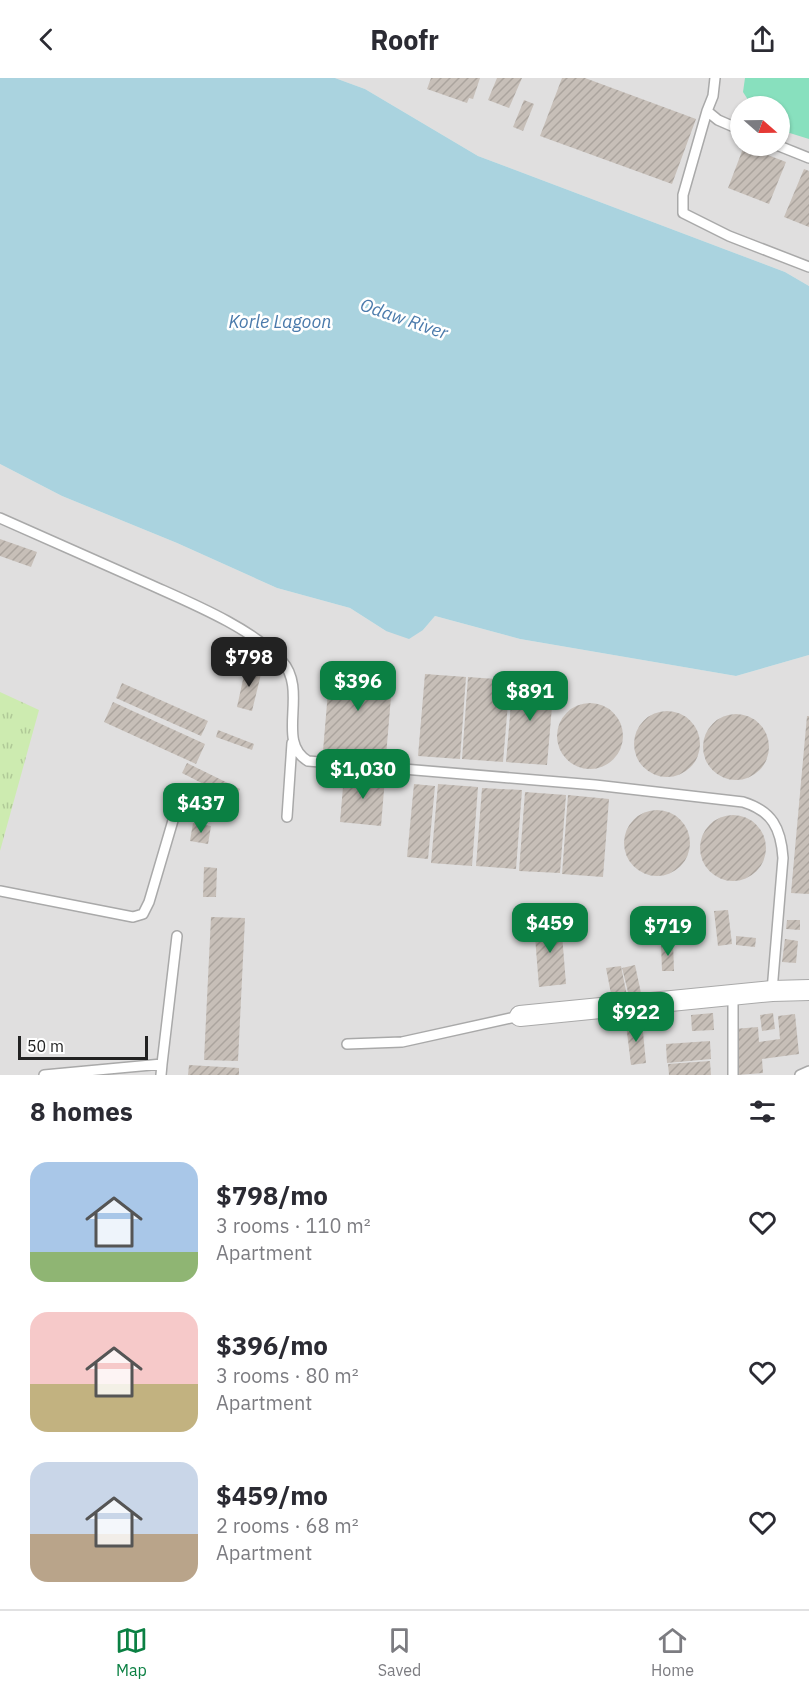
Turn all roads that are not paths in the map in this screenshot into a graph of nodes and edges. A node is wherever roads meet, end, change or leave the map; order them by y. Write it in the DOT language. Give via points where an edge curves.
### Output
graph roads {
  1 [pos="715,78"];
  2 [pos="707,111"];
  3 [pos="730,125"];
  4 [pos="790,150"];
  5 [pos="809,158"];
  6 [pos="809,267"];
  7 [pos="0,518"];
  8 [pos="292,741"];
  9 [pos="174,817"];
  10 [pos="286,817"];
  11 [pos="0,891"];
  12 [pos="177,936"];
  13 [pos="809,990"];
  14 [pos="772,991"];
  15 [pos="732,996"];
  16 [pos="520,1016"];
  17 [pos="346,1044"];
  18 [pos="162,1064"];
  19 [pos="809,1071"];
  20 [pos="44,1075"];
  21 [pos="161,1075"];
  22 [pos="733,1075"];
  23 [pos="800,1075"];
  1 -- 2 [label="lane"];
  2 -- 3 [label="lane"];
  2 -- 6 [label="lane" via="683,195 683,213 729,236"];
  4 -- 5 [label="lane"];
  7 -- 8 [label="lane" via="213,613 270,650 283,662 293,682"];
  8 -- 10 [label="lane"];
  8 -- 14 [label="lane" via="302,758 315,762 595,785 759,807 773,818 782,836"];
  9 -- 11 [label="lane" via="143,914 134,917"];
  12 -- 18 [label="lane"];
  13 -- 14 [label="street"];
  14 -- 15 [label="street"];
  15 -- 16 [label="street"];
  15 -- 22 [label="lane"];
  16 -- 17 [label="lane" via="402,1042"];
  18 -- 20 [label="lane"];
  18 -- 21 [label="lane"];
  19 -- 23 [label="lane"];
}
